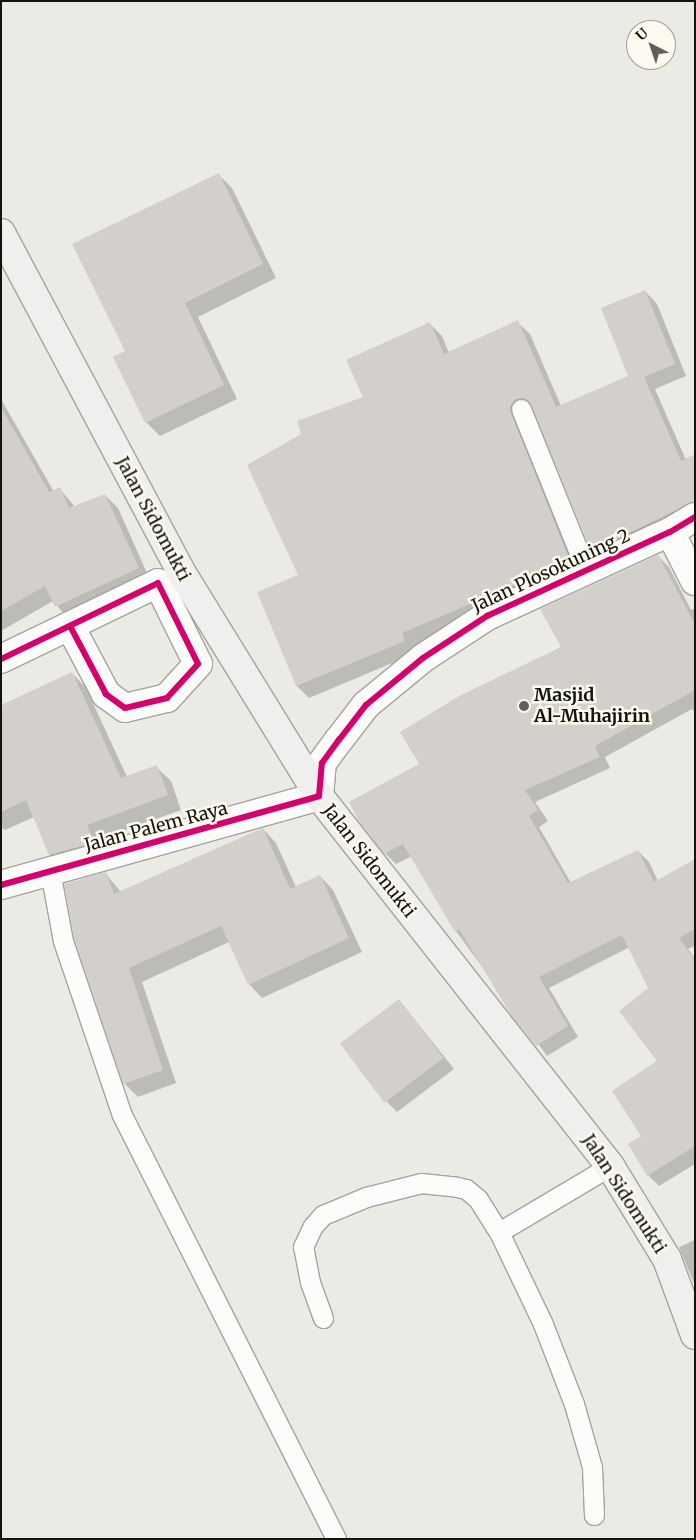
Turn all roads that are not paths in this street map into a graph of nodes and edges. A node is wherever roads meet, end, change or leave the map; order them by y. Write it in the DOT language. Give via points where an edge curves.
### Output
graph roads {
  1 [pos="1,234"];
  2 [pos="521,409"];
  3 [pos="695,517"];
  4 [pos="670,532"];
  5 [pos="586,570"];
  6 [pos="695,581"];
  7 [pos="70,626"];
  8 [pos="1,659"];
  9 [pos="319,796"];
  10 [pos="50,871"];
  11 [pos="1,885"];
  12 [pos="610,1166"];
  13 [pos="498,1232"];
  14 [pos="323,1318"];
  15 [pos="694,1330"];
  16 [pos="594,1514"];
  17 [pos="336,1539"];
  1 -- 9 [label="main road, Jalan Sidomukti" via="180,570"];
  2 -- 5 [label="lane"];
  3 -- 4 [label="street, Jalan Plosokuning 2"];
  4 -- 5 [label="street, Jalan Plosokuning 2"];
  4 -- 6 [label="street"];
  5 -- 9 [label="street, Jalan Plosokuning 2" via="487,616 423,658 366,705 322,763"];
  7 -- 7 [label="street" via="158,583 198,664 167,698 125,708 106,694"];
  7 -- 8 [label="street"];
  9 -- 10 [label="street, Jalan Palem Raya"];
  9 -- 12 [label="main road, Jalan Sidomukti"];
  10 -- 11 [label="street, Jalan Palem Raya"];
  10 -- 17 [label="lane" via="63,941 122,1115"];
  12 -- 13 [label="lane"];
  12 -- 15 [label="main road, Jalan Sidomukti" via="667,1260"];
  13 -- 14 [label="lane" via="478,1199 457,1186 421,1184 366,1198 323,1215 313,1226 303,1247 310,1282"];
  13 -- 16 [label="lane" via="543,1324 574,1404 592,1466"];
}
